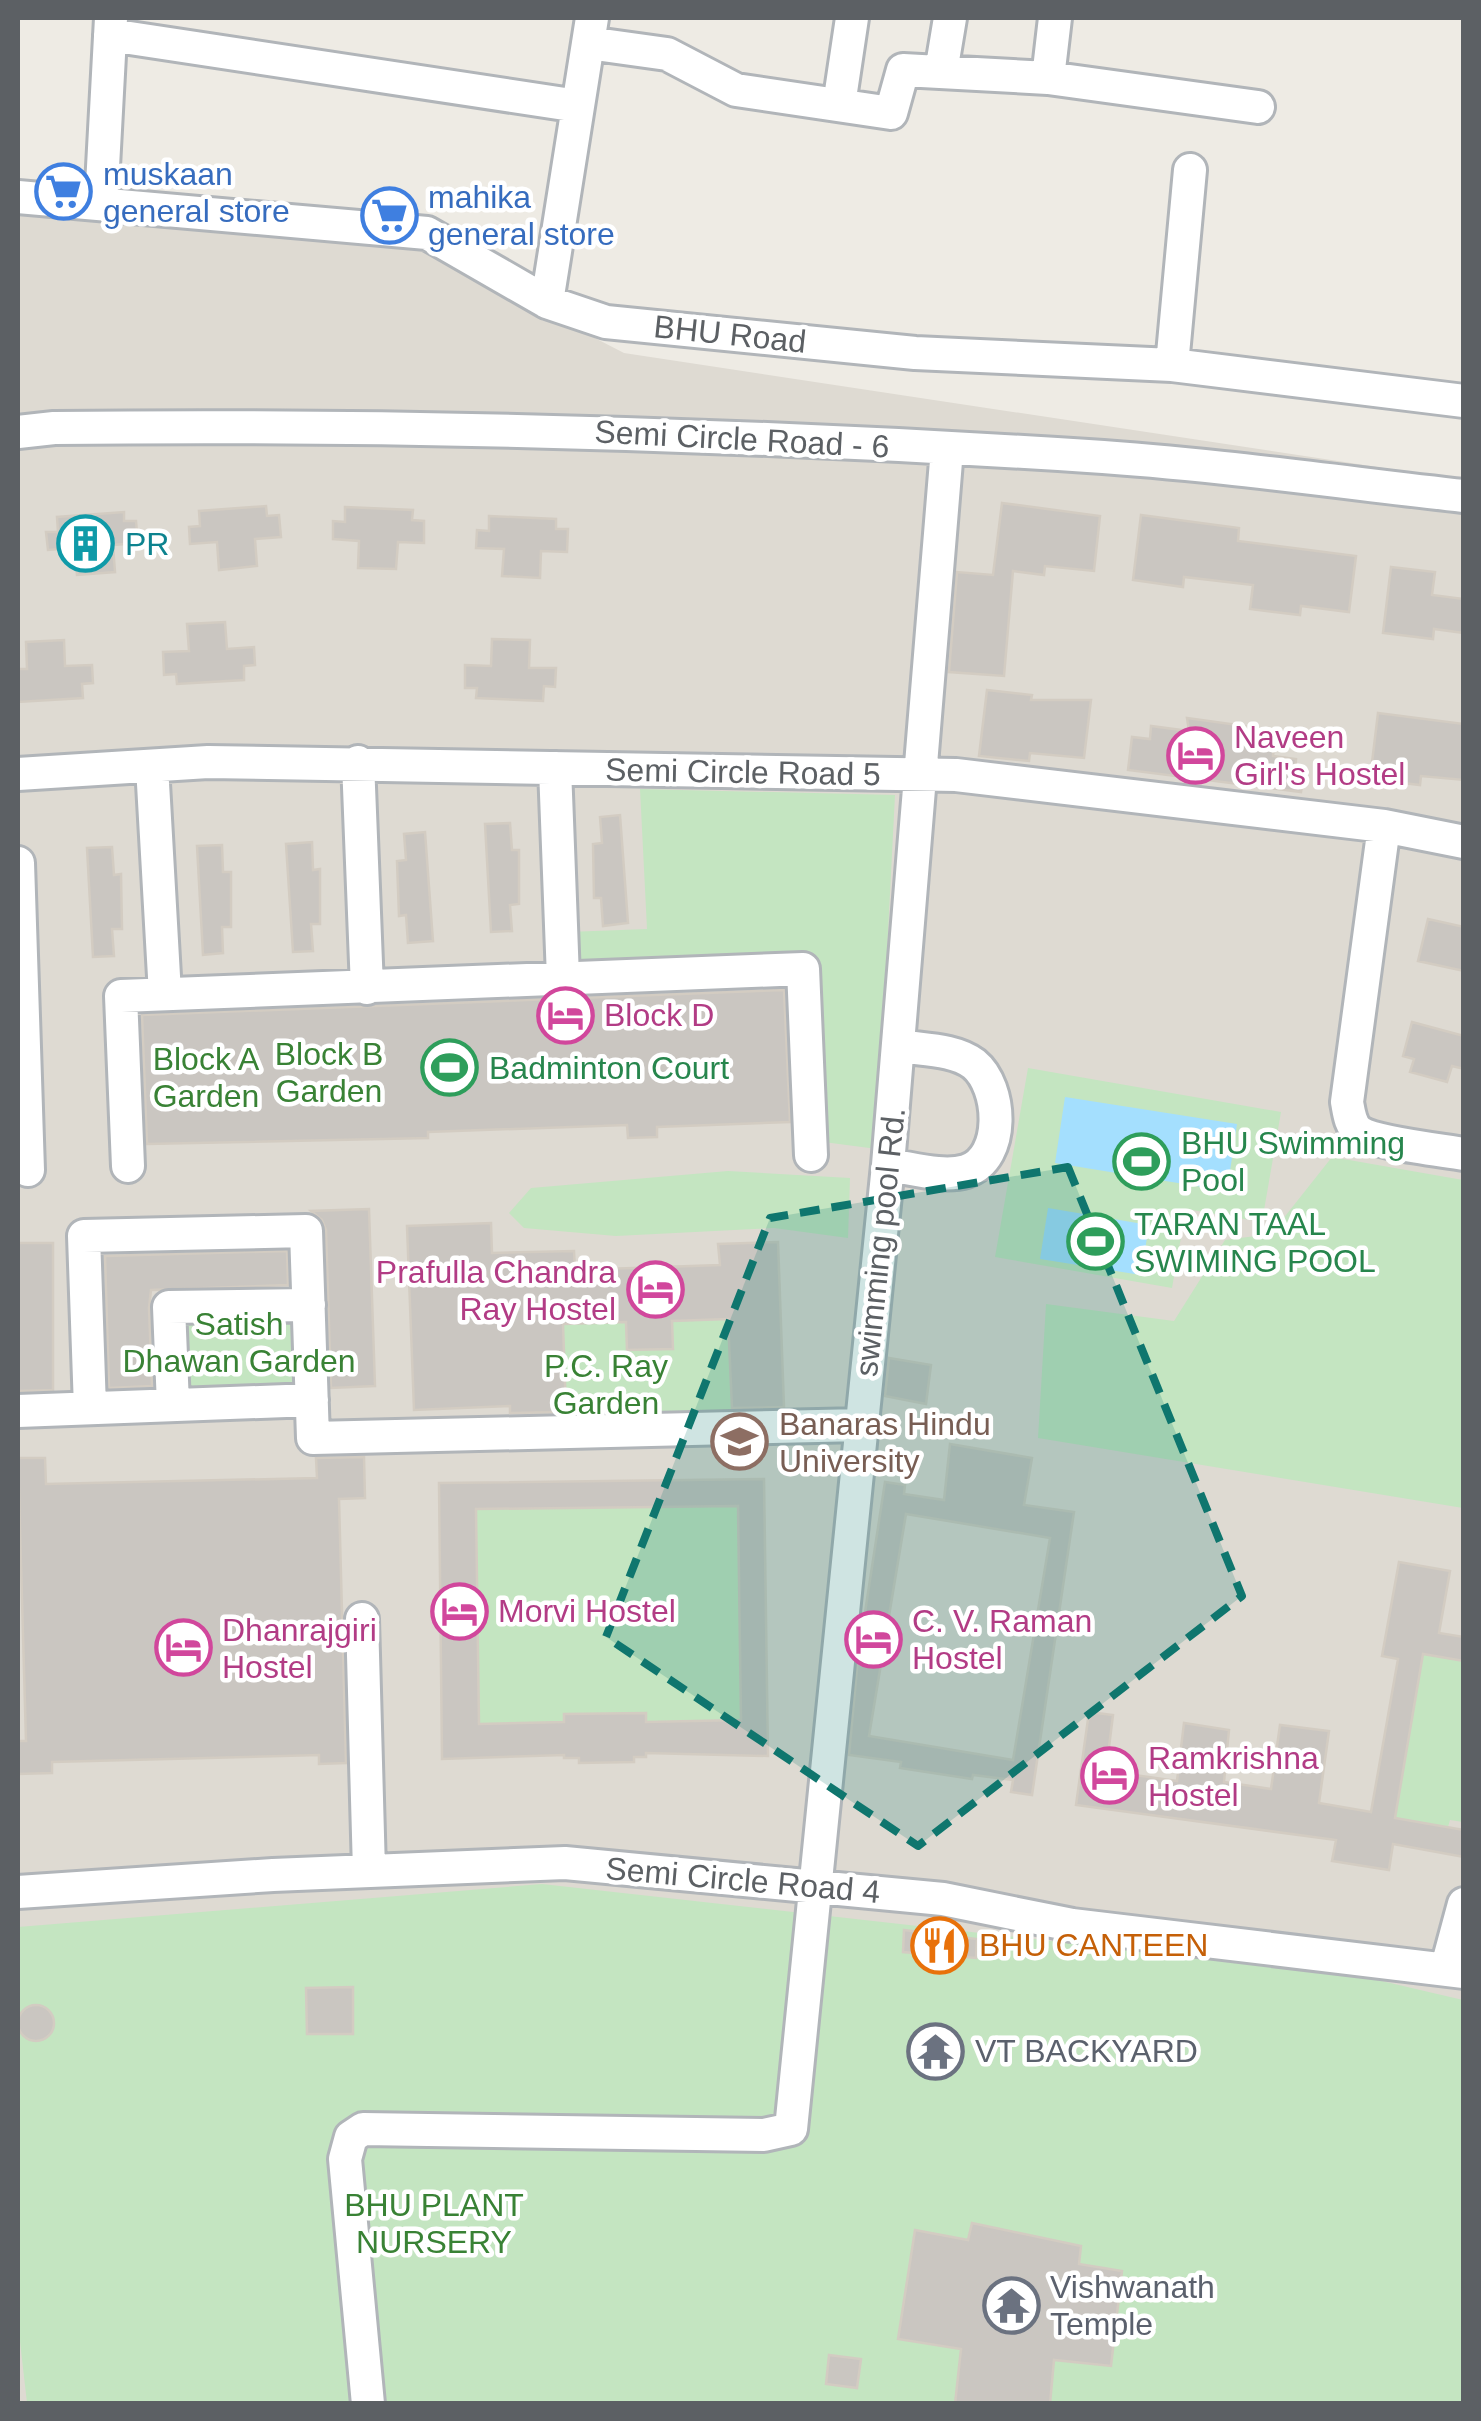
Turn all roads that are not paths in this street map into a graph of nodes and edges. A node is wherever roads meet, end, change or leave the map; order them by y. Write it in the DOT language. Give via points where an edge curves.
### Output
graph roads {
  1 [pos="852,18"];
  2 [pos="950,18"];
  3 [pos="1055,18"];
  4 [pos="110,26"];
  5 [pos="590,30"];
  6 [pos="941,72"];
  7 [pos="1048,78"];
  8 [pos="839,105"];
  9 [pos="578,106"];
  10 [pos="1258,107"];
  11 [pos="1190,170"];
  12 [pos="18,197"];
  13 [pos="100,204"];
  14 [pos="547,302"];
  15 [pos="1172,365"];
  16 [pos="1464,401"];
  17 [pos="18,432"];
  18 [pos="947,449"];
  19 [pos="1464,496"];
  20 [pos="358,762"];
  21 [pos="152,766"];
  22 [pos="555,768"];
  23 [pos="18,774"];
  24 [pos="921,775"];
  25 [pos="1384,826"];
  26 [pos="1464,842"];
  27 [pos="18,863"];
  28 [pos="563,978"];
  29 [pos="367,988"];
  30 [pos="165,994"];
  31 [pos="899,1046"];
  32 [pos="1464,1154"];
  33 [pos="810,1156"];
  34 [pos="888,1165"];
  35 [pos="128,1166"];
  36 [pos="28,1170"];
  37 [pos="309,1305"];
  38 [pos="312,1400"];
  39 [pos="173,1405"];
  40 [pos="90,1408"];
  41 [pos="18,1411"];
  42 [pos="862,1425"];
  43 [pos="362,1618"];
  44 [pos="369,1871"];
  45 [pos="158,1882"];
  46 [pos="815,1887"];
  47 [pos="18,1892"];
  48 [pos="18,1901"];
  49 [pos="1464,1904"];
  50 [pos="1455,1970"];
  51 [pos="368,2404"];
  1 -- 8 [label="street"];
  2 -- 6 [label="street"];
  3 -- 7 [label="street"];
  4 -- 9 [label="street"];
  4 -- 13 [label="street"];
  5 -- 8 [label="street" via="666,54 736,90"];
  5 -- 9 [label="street"];
  6 -- 7 [label="street"];
  6 -- 8 [label="street" via="902,70 891,113"];
  7 -- 10 [label="street"];
  9 -- 14 [label="street"];
  11 -- 15 [label="street"];
  12 -- 13 [label="street, BHU Road"];
  13 -- 14 [label="street, BHU Road" via="428,233"];
  14 -- 15 [label="street, BHU Road" via="606,322 915,353"];
  15 -- 16 [label="street, BHU Road"];
  17 -- 18 [label="street, Semi Circle Road - 6" via="328,426"];
  18 -- 19 [label="street, Semi Circle Road - 6" via="1092,456"];
  18 -- 24 [label="street, swimming pool Rd."];
  20 -- 21 [label="street, Semi Circle Road 5"];
  20 -- 22 [label="street, Semi Circle Road 5"];
  20 -- 29 [label="street"];
  21 -- 23 [label="street, Semi Circle Road 5"];
  21 -- 30 [label="street"];
  22 -- 24 [label="street, Semi Circle Road 5"];
  22 -- 28 [label="street"];
  24 -- 25 [label="street, Semi Circle Road 5"];
  24 -- 31 [label="street, swimming pool Rd."];
  25 -- 26 [label="street, Semi Circle Road 5"];
  25 -- 32 [label="street" via="1350,1119 1372,1137"];
  27 -- 36 [label="street"];
  28 -- 29 [label="street"];
  28 -- 33 [label="street" via="803,969"];
  29 -- 30 [label="street"];
  30 -- 35 [label="street" via="120,996"];
  31 -- 34 [label="street, swimming pool Rd."];
  31 -- 34 [label="street" via="972,1063 994,1099 994,1129 988,1155 966,1170"];
  34 -- 42 [label="street, swimming pool Rd."];
  37 -- 38 [label="street"];
  37 -- 39 [label="street" via="168,1307"];
  37 -- 40 [label="street" via="306,1230 84,1236"];
  38 -- 39 [label="street"];
  38 -- 42 [label="street" via="313,1438"];
  39 -- 40 [label="street"];
  40 -- 41 [label="street"];
  42 -- 46 [label="street, swimming pool Rd."];
  43 -- 44 [label="street"];
  44 -- 45 [label="street, Semi Circle Road 4"];
  44 -- 46 [label="street, Semi Circle Road 4" via="565,1863"];
  45 -- 47 [label="street, Semi Circle Road 4"];
  45 -- 48 [label="street"];
  46 -- 50 [label="street, Semi Circle Road 4" via="942,1899 1072,1926"];
  46 -- 51 [label="street, swimming pool Rd." via="792,2129 764,2135 363,2129 351,2137 345,2159"];
  49 -- 50 [label="street"];
}
